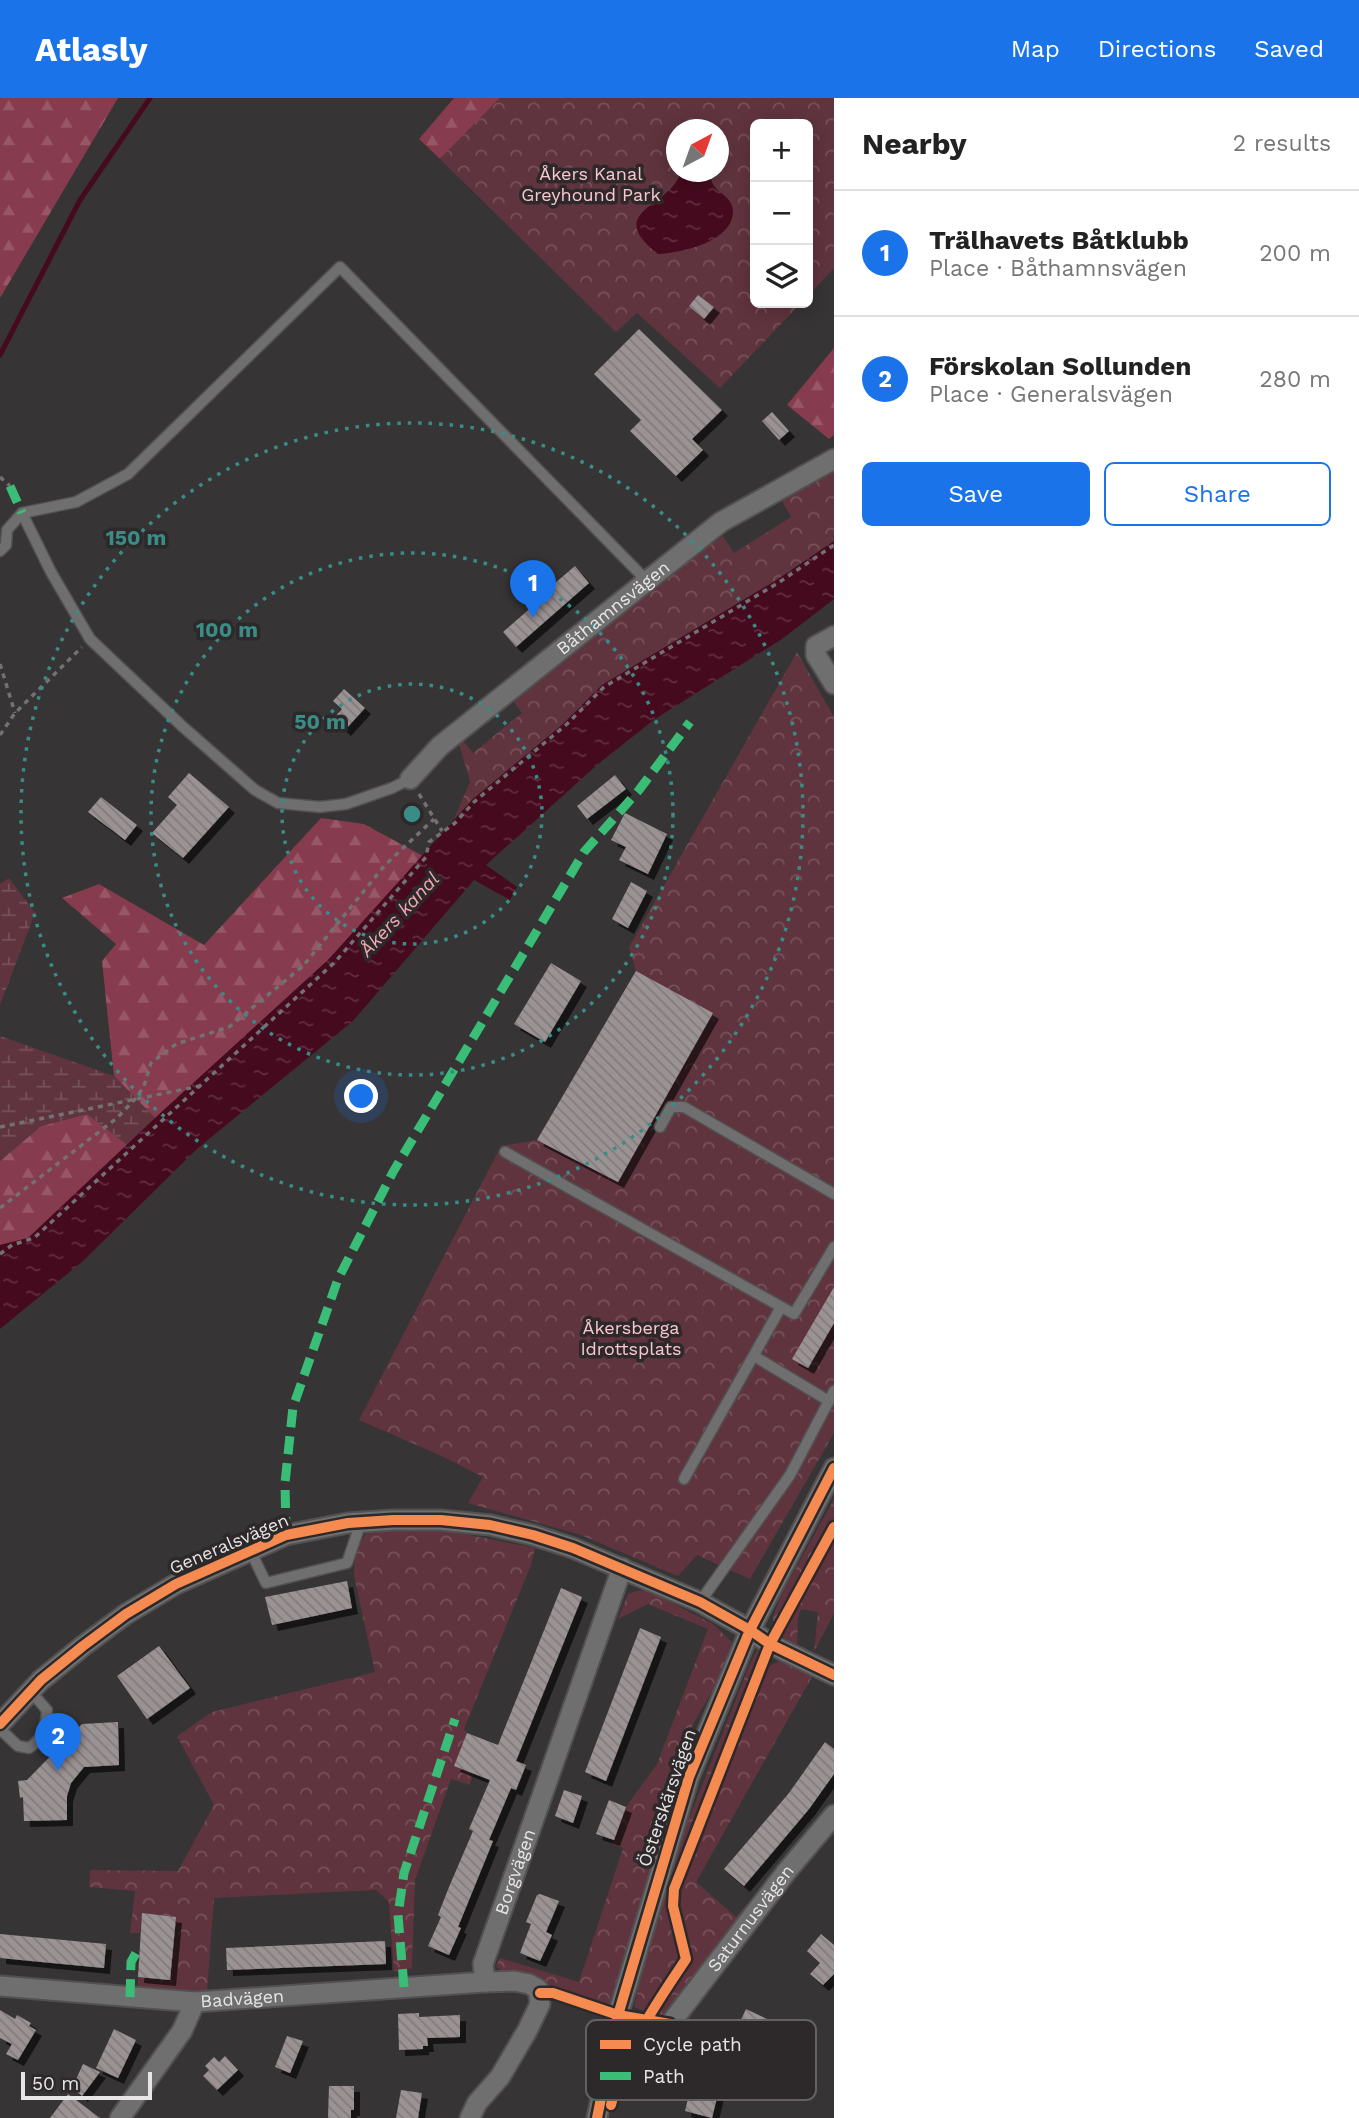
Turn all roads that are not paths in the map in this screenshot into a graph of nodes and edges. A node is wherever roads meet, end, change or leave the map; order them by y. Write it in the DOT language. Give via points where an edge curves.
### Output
graph roads {
  1 [pos="834,459"];
  2 [pos="22,513"];
  3 [pos="4,530"];
  4 [pos="0,551"];
  5 [pos="647,580"];
  6 [pos="834,636"];
  7 [pos="834,684"];
  8 [pos="410,779"];
  9 [pos="660,1127"];
  10 [pos="505,1152"];
  11 [pos="834,1194"];
  12 [pos="834,1247"];
  13 [pos="781,1307"];
  14 [pos="754,1356"];
  15 [pos="834,1391"];
  16 [pos="829,1401"];
  17 [pos="834,1468"];
  18 [pos="684,1479"];
  19 [pos="361,1522"];
  20 [pos="250,1550"];
  21 [pos="622,1568"];
  22 [pos="700,1602"];
  23 [pos="750,1630"];
  24 [pos="834,1675"];
  25 [pos="31,1692"];
  26 [pos="0,1726"];
  27 [pos="834,1815"];
  28 [pos="485,1982"];
  29 [pos="0,1986"];
  30 [pos="195,2002"];
  31 [pos="617,2020"];
  32 [pos="673,2020"];
  33 [pos="601,2100"];
  34 [pos="120,2118"];
  35 [pos="470,2118"];
  36 [pos="597,2118"];
  1 -- 5 [label="street, Båthamnsvägen" via="721,522"];
  2 -- 3 [label="lane"];
  2 -- 5 [label="lane" via="76,502 128,474 340,267"];
  2 -- 8 [label="lane" via="90,639 255,790 278,803 306,807 346,804"];
  3 -- 4 [label="lane" via="6,545"];
  5 -- 8 [label="street, Båthamnsvägen" via="440,746"];
  6 -- 7 [label="street" via="816,646"];
  9 -- 11 [label="lane" via="671,1107 684,1107"];
  10 -- 13 [label="lane"];
  12 -- 13 [label="lane" via="794,1314"];
  13 -- 14 [label="lane"];
  14 -- 16 [label="lane"];
  14 -- 18 [label="lane"];
  15 -- 16 [label="lane"];
  16 -- 22 [label="lane" via="790,1475"];
  17 -- 23 [label="street, Österskärsvägen"];
  19 -- 20 [label="street, Generalsvägen" via="286,1535"];
  19 -- 20 [label="lane" via="347,1563 266,1583"];
  19 -- 21 [label="street, Generalsvägen" via="441,1520 490,1525 573,1548"];
  20 -- 25 [label="street, Generalsvägen" via="176,1584 126,1614"];
  21 -- 22 [label="street, Generalsvägen"];
  21 -- 28 [label="street, Borgvägen" via="483,1965"];
  22 -- 23 [label="street, Generalsvägen"];
  23 -- 24 [label="street, Generalsvägen"];
  23 -- 31 [label="street, Österskärsvägen" via="689,1777"];
  25 -- 26 [label="street, Generalsvägen"];
  25 -- 26 [label="lane" via="47,1710 41,1738 29,1748 19,1746"];
  27 -- 32 [label="street, Saturnusvägen"];
  28 -- 30 [label="street, Badvägen"];
  28 -- 35 [label="street" via="529,1983 538,1989 540,2004 500,2077"];
  29 -- 30 [label="street, Badvägen"];
  30 -- 34 [label="street" via="183,2031"];
  33 -- 36 [label="street, Österskärsvägen"];
}
